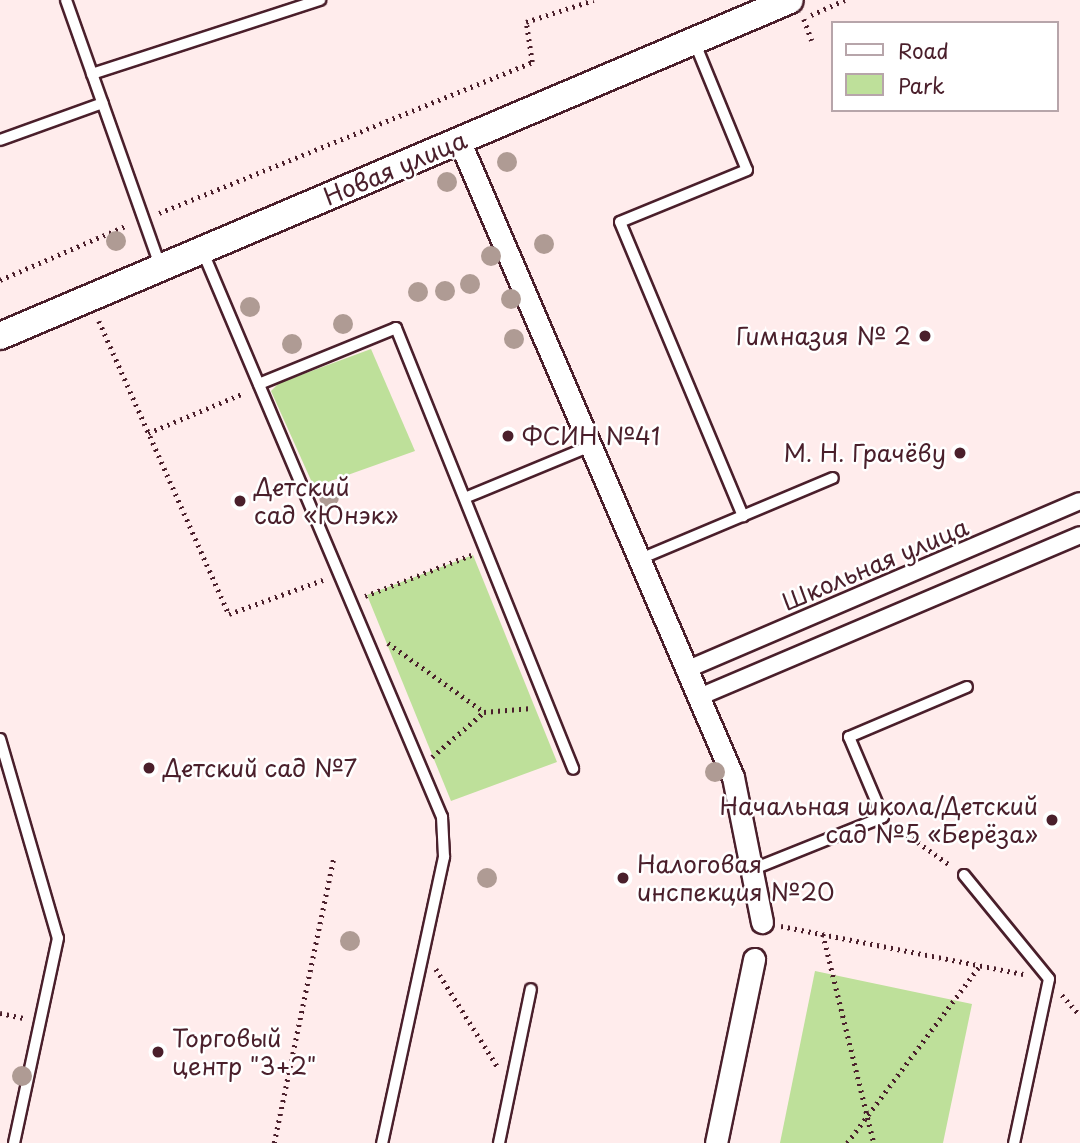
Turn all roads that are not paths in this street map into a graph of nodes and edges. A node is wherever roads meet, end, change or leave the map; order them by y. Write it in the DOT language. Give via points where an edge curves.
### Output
graph roads {
  1 [pos="66,0"];
  2 [pos="320,0"];
  3 [pos="797,9"];
  4 [pos="694,41"];
  5 [pos="92,74"];
  6 [pos="103,103"];
  7 [pos="0,140"];
  8 [pos="459,140"];
  9 [pos="202,250"];
  10 [pos="161,268"];
  11 [pos="0,336"];
  12 [pos="260,388"];
  13 [pos="591,446"];
  14 [pos="833,478"];
  15 [pos="467,497"];
  16 [pos="1080,501"];
  17 [pos="743,516"];
  18 [pos="1080,535"];
  19 [pos="640,559"];
  20 [pos="688,669"];
  21 [pos="967,687"];
  22 [pos="699,698"];
  23 [pos="0,739"];
  24 [pos="573,769"];
  25 [pos="751,870"];
  26 [pos="964,875"];
  27 [pos="762,922"];
  28 [pos="754,959"];
  29 [pos="531,989"];
  30 [pos="15,1143"];
  31 [pos="383,1143"];
  32 [pos="499,1143"];
  33 [pos="716,1143"];
  34 [pos="1014,1143"];
  1 -- 5 [label="lane"];
  2 -- 5 [label="lane"];
  3 -- 4 [label="street, Новая улица"];
  4 -- 8 [label="street, Новая улица"];
  4 -- 17 [label="lane" via="747,170 620,222"];
  5 -- 6 [label="lane"];
  6 -- 7 [label="lane"];
  6 -- 10 [label="lane"];
  8 -- 9 [label="street, Новая улица"];
  8 -- 13 [label="street"];
  9 -- 10 [label="street, Новая улица"];
  9 -- 12 [label="lane"];
  10 -- 11 [label="street, Новая улица"];
  12 -- 15 [label="lane" via="396,328"];
  12 -- 31 [label="lane" via="442,817 444,857"];
  13 -- 15 [label="lane"];
  13 -- 19 [label="street"];
  14 -- 17 [label="lane"];
  15 -- 24 [label="lane"];
  16 -- 20 [label="street, Школьная улица"];
  17 -- 19 [label="lane"];
  18 -- 22 [label="street"];
  19 -- 20 [label="street"];
  20 -- 22 [label="street"];
  21 -- 25 [label="lane" via="849,737 883,817"];
  22 -- 25 [label="street" via="733,777"];
  23 -- 30 [label="lane" via="58,938"];
  25 -- 27 [label="street"];
  26 -- 34 [label="lane" via="1049,979"];
  28 -- 33 [label="street"];
  29 -- 32 [label="lane"];
}
